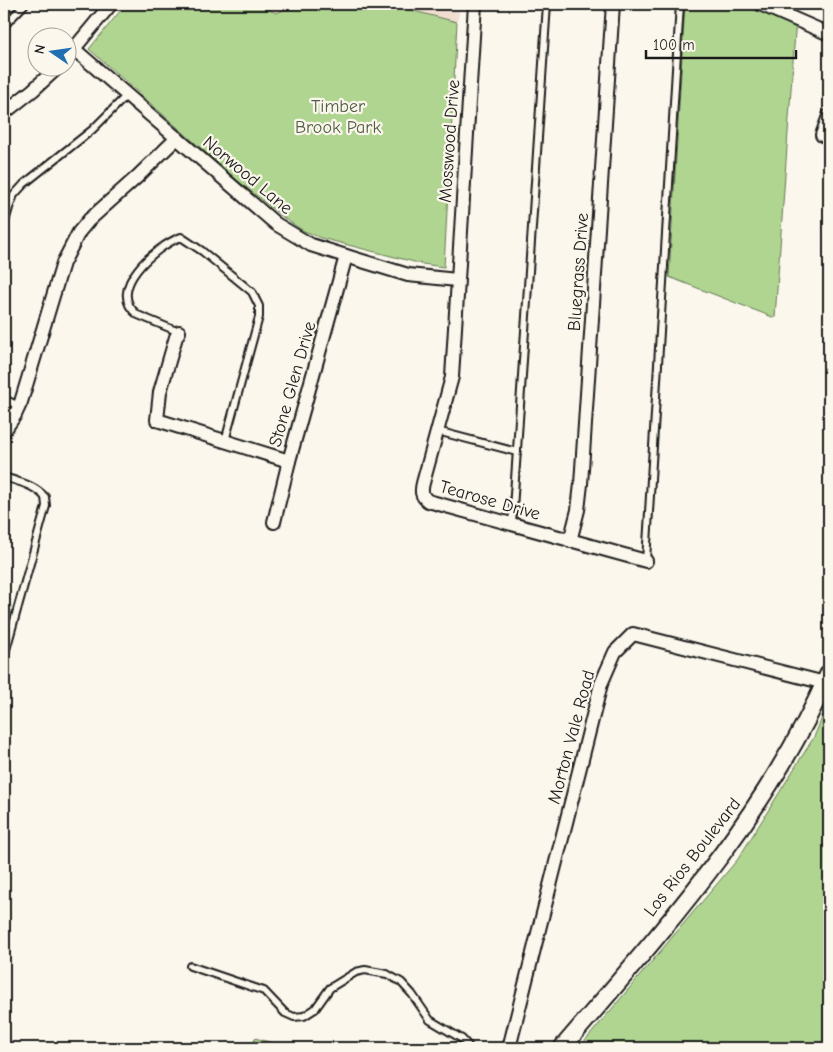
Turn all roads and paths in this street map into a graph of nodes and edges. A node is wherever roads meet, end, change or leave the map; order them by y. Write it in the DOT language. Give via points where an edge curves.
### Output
graph roads {
  1 [pos="25,4"];
  2 [pos="111,4"];
  3 [pos="475,4"];
  4 [pos="547,4"];
  5 [pos="613,4"];
  6 [pos="680,4"];
  7 [pos="760,4"];
  8 [pos="4,26"];
  9 [pos="829,34"];
  10 [pos="78,44"];
  11 [pos="78,57"];
  12 [pos="46,78"];
  13 [pos="127,95"];
  14 [pos="4,113"];
  15 [pos="829,116"];
  16 [pos="826,136"];
  17 [pos="177,138"];
  18 [pos="4,225"];
  19 [pos="346,256"];
  20 [pos="457,280"];
  21 [pos="179,332"];
  22 [pos="4,400"];
  23 [pos="19,406"];
  24 [pos="4,431"];
  25 [pos="437,431"];
  26 [pos="225,441"];
  27 [pos="517,452"];
  28 [pos="289,461"];
  29 [pos="4,477"];
  30 [pos="274,522"];
  31 [pos="512,524"];
  32 [pos="570,541"];
  33 [pos="646,561"];
  34 [pos="4,657"];
  35 [pos="827,678"];
  36 [pos="190,966"];
  37 [pos="470,1048"];
  38 [pos="509,1048"];
  39 [pos="562,1048"];
  1 -- 8 [label="lane"];
  2 -- 10 [label="street"];
  3 -- 20 [label="street, Mosswood Drive"];
  4 -- 27 [label="lane"];
  5 -- 32 [label="street, Bluegrass Drive" via="581,484"];
  6 -- 33 [label="lane"];
  7 -- 9 [label="street"];
  11 -- 13 [label="street, Norwood Lane"];
  12 -- 14 [label="street"];
  13 -- 17 [label="street, Norwood Lane"];
  13 -- 18 [label="lane" via="92,130 24,184 14,196"];
  15 -- 16 [label="street"];
  17 -- 19 [label="street, Norwood Lane" via="276,224 311,245"];
  17 -- 23 [label="street" via="79,232 63,263"];
  19 -- 20 [label="street, Norwood Lane" via="408,275"];
  19 -- 28 [label="street, Stone Glen Drive"];
  20 -- 25 [label="street, Tearose Drive" via="452,377"];
  21 -- 26 [label="street" via="160,392 156,420"];
  21 -- 26 [label="lane" via="138,315 132,311 126,298 130,280 138,268 171,240 181,237 252,292 259,306 259,317"];
  22 -- 23 [label="lane"];
  23 -- 24 [label="street"];
  25 -- 27 [label="lane"];
  25 -- 31 [label="street, Tearose Drive" via="421,491 425,499"];
  26 -- 28 [label="street"];
  27 -- 31 [label="lane"];
  28 -- 30 [label="street, Stone Glen Drive"];
  29 -- 34 [label="lane" via="38,489 45,497 46,506"];
  31 -- 32 [label="street, Tearose Drive"];
  32 -- 33 [label="street, Tearose Drive"];
  35 -- 38 [label="street, Morton Vale Road" via="633,634 615,652 601,684"];
  35 -- 39 [label="street, Los Rios Boulevard" via="783,764 735,838"];
  36 -- 37 [label="lane" via="264,991 285,1013 294,1017 304,1016 315,1009 330,988 356,972 365,970 387,974 412,994 430,1020 462,1039"];
}
